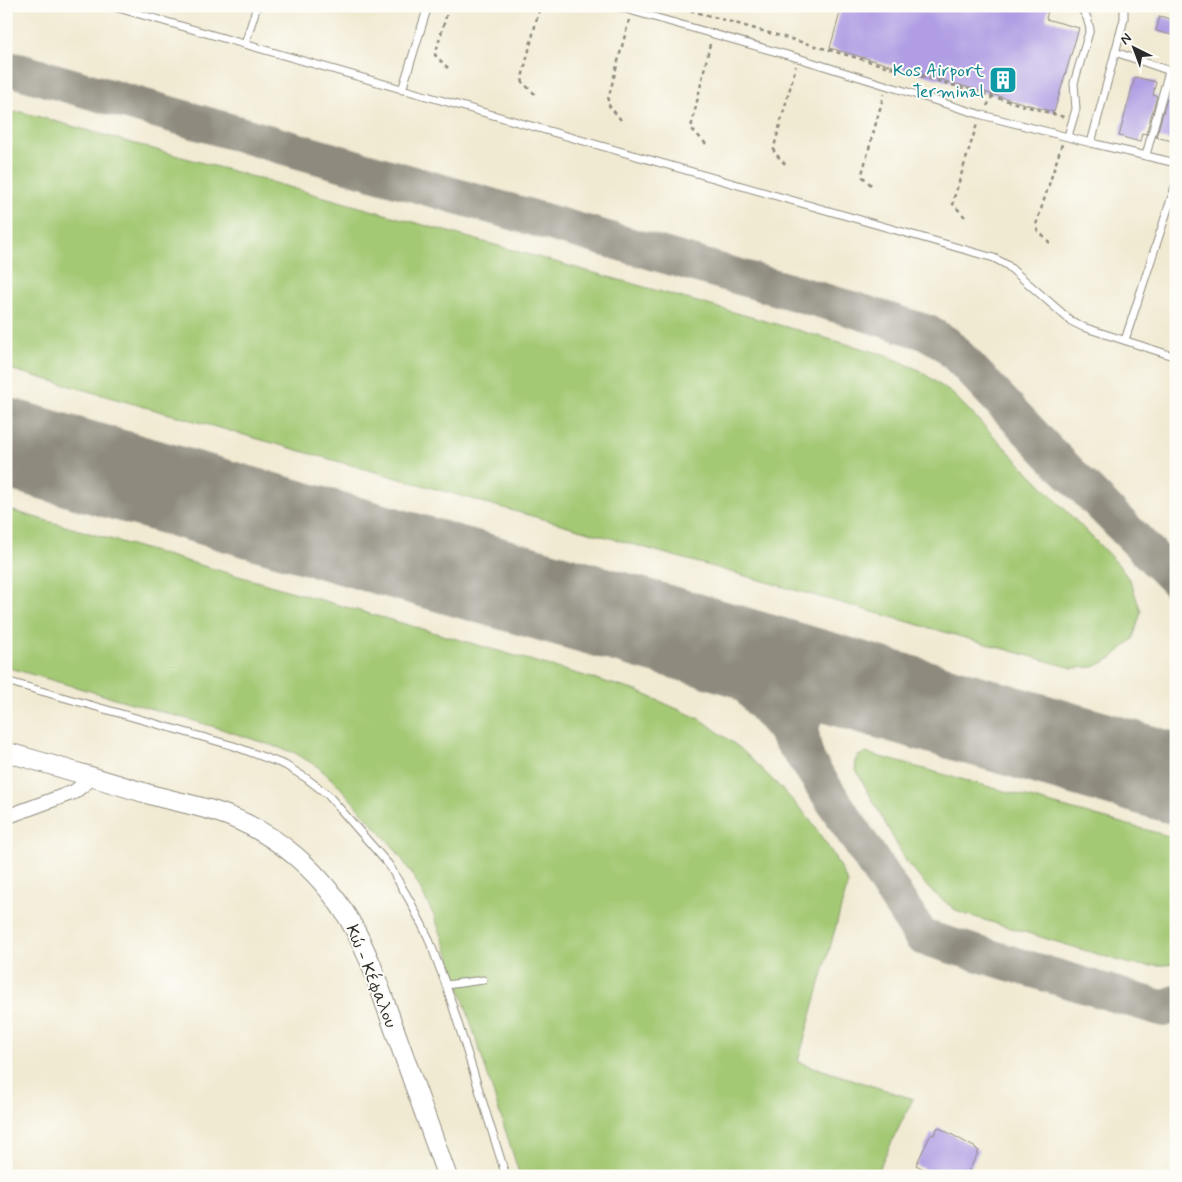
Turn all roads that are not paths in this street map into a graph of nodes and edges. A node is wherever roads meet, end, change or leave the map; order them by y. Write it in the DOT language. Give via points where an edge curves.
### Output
graph roads {
  1 [pos="111,6"];
  2 [pos="257,6"];
  3 [pos="428,6"];
  4 [pos="615,6"];
  5 [pos="1080,6"];
  6 [pos="1124,6"];
  7 [pos="245,44"];
  8 [pos="1116,52"];
  9 [pos="1172,72"];
  10 [pos="402,90"];
  11 [pos="1066,136"];
  12 [pos="1091,142"];
  13 [pos="1146,155"];
  14 [pos="1176,163"];
  15 [pos="1176,184"];
  16 [pos="1125,340"];
  17 [pos="1176,357"];
  18 [pos="6,681"];
  19 [pos="6,752"];
  20 [pos="92,777"];
  21 [pos="6,817"];
  22 [pos="483,980"];
  23 [pos="446,986"];
  24 [pos="447,1176"];
  25 [pos="506,1176"];
  1 -- 7 [label="lane"];
  2 -- 7 [label="lane"];
  3 -- 10 [label="lane"];
  4 -- 11 [label="lane" via="982,115"];
  5 -- 11 [label="lane" via="1090,29 1074,83 1076,109"];
  6 -- 8 [label="lane"];
  7 -- 10 [label="lane"];
  8 -- 9 [label="lane"];
  8 -- 12 [label="lane"];
  9 -- 13 [label="lane"];
  10 -- 16 [label="lane" via="994,258 1007,265 1071,321"];
  11 -- 12 [label="lane"];
  12 -- 13 [label="lane"];
  13 -- 14 [label="lane"];
  15 -- 16 [label="lane"];
  16 -- 17 [label="lane"];
  18 -- 23 [label="lane" via="234,746 285,765 306,778 328,795 389,865 428,937"];
  19 -- 20 [label="main road, Κώ - Κέφαλου"];
  20 -- 21 [label="street" via="74,792"];
  20 -- 24 [label="main road, Κώ - Κέφαλου" via="214,811 244,823 289,850 324,883 360,940"];
  22 -- 23 [label="lane"];
  23 -- 25 [label="lane"];
}
